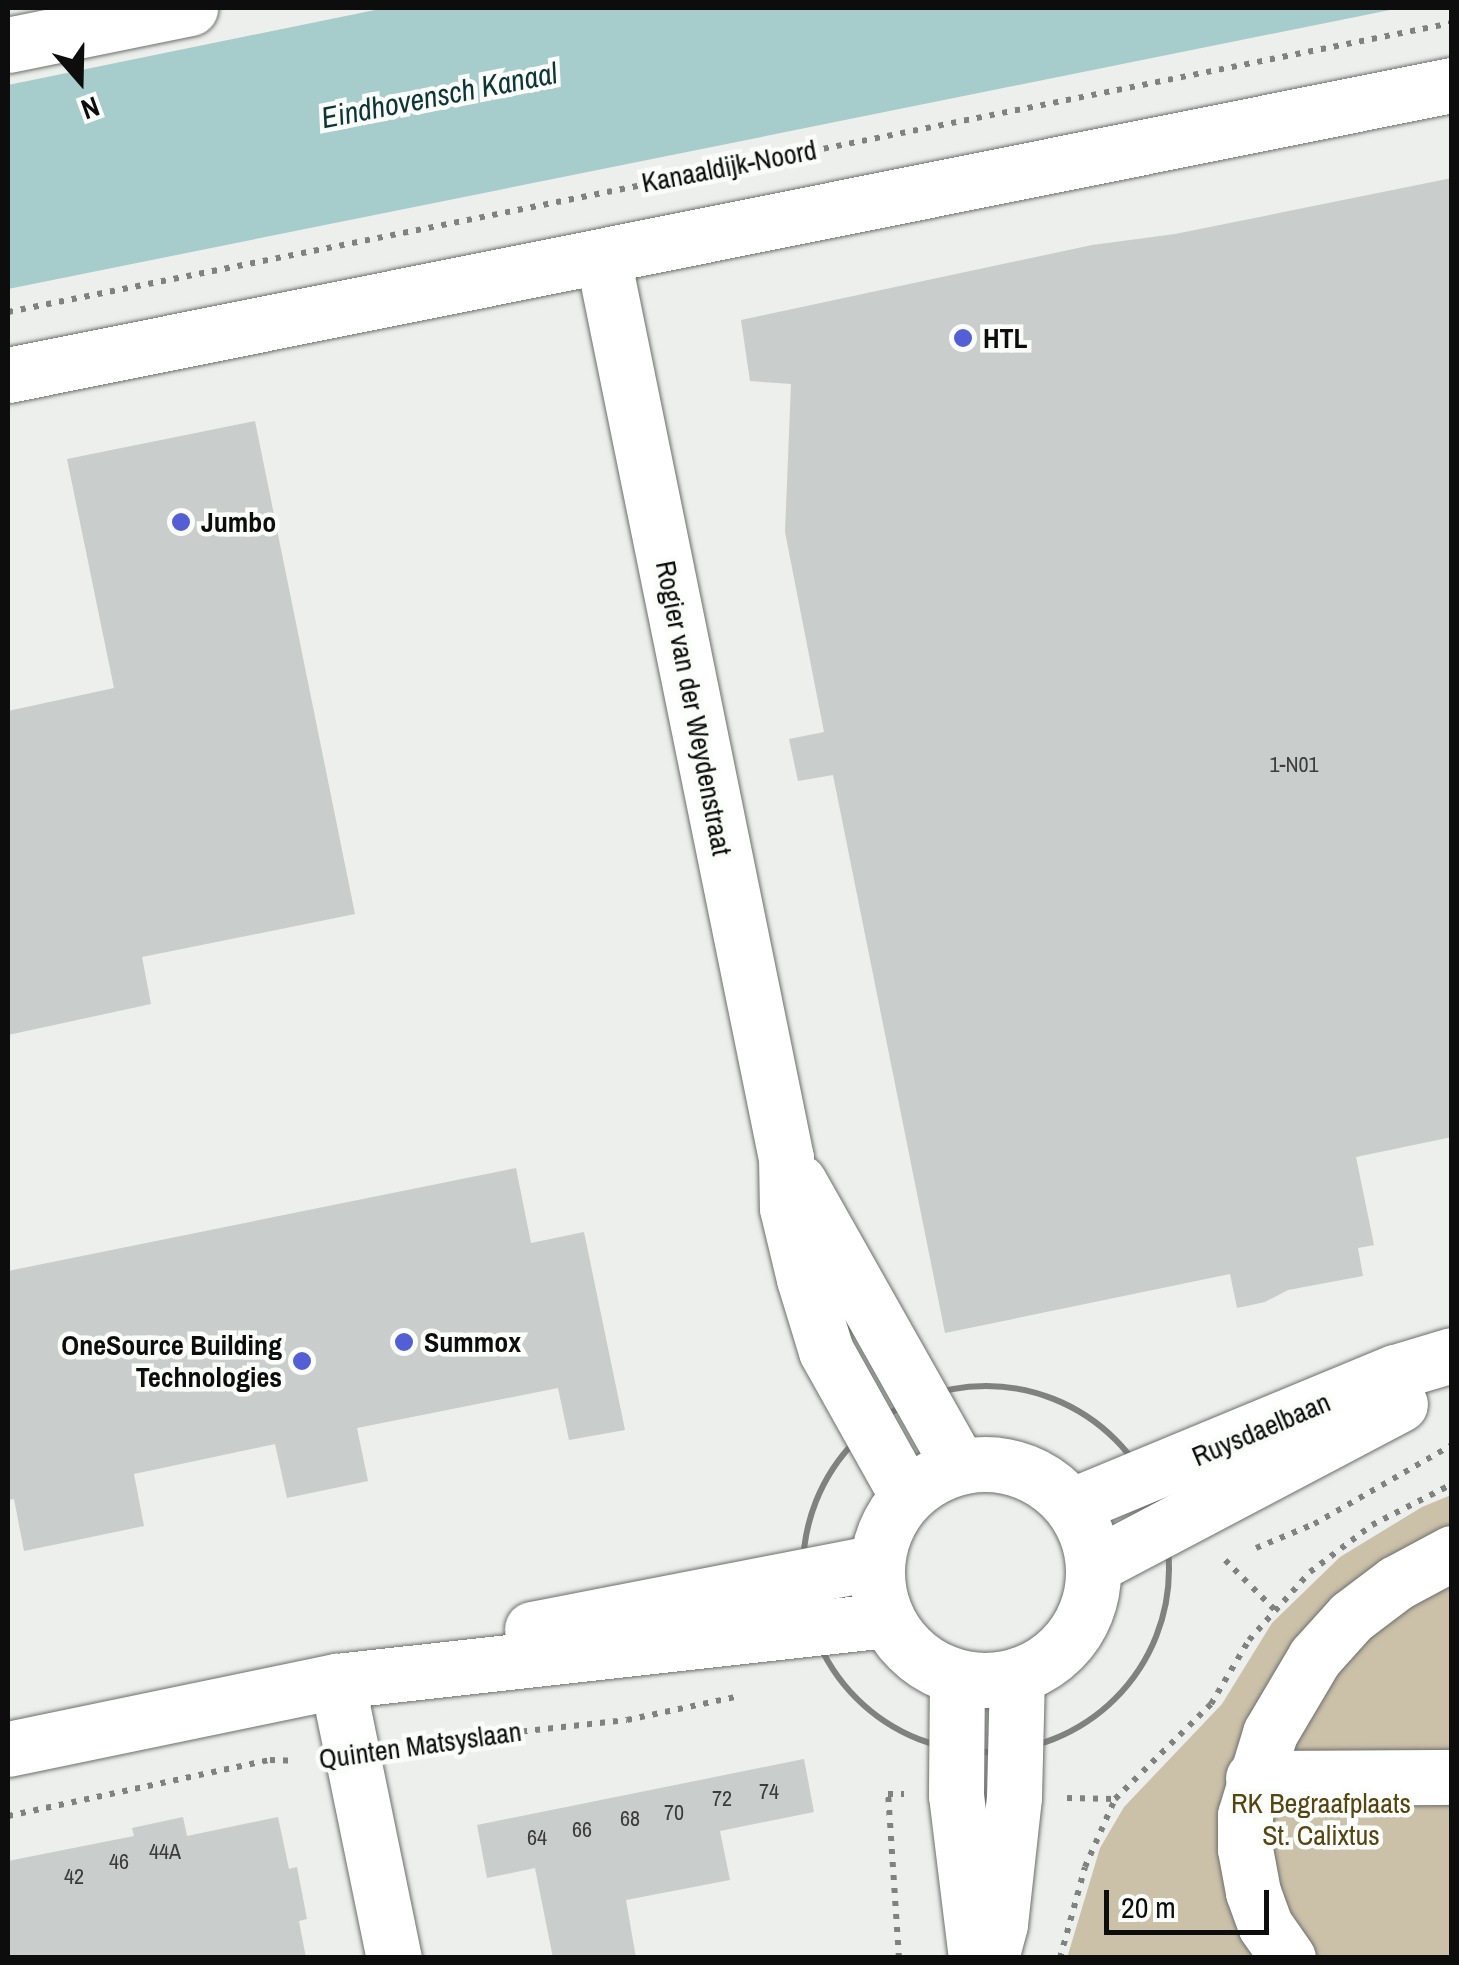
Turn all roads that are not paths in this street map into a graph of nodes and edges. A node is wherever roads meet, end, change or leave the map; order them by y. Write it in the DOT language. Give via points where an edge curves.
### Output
graph roads {
  1 [pos="190,8"];
  2 [pos="8,45"];
  3 [pos="1452,85"];
  4 [pos="604,258"];
  5 [pos="8,374"];
  6 [pos="786,1158"];
  7 [pos="1452,1355"];
  8 [pos="1452,1373"];
  9 [pos="960,1466"];
  10 [pos="907,1496"];
  11 [pos="1071,1506"];
  12 [pos="1452,1553"];
  13 [pos="876,1562"];
  14 [pos="1093,1566"];
  15 [pos="887,1620"];
  16 [pos="1017,1675"];
  17 [pos="957,1676"];
  18 [pos="336,1682"];
  19 [pos="8,1749"];
  20 [pos="1452,1777"];
  21 [pos="1253,1778"];
  22 [pos="394,1958"];
  23 [pos="976,1958"];
  24 [pos="991,1958"];
  25 [pos="1288,1958"];
  1 -- 2 [label="street"];
  3 -- 4 [label="street"];
  4 -- 5 [label="street"];
  4 -- 6 [label="street, Rogier van der Weydenstraat"];
  6 -- 9 [label="street, Rogier van der Weydenstraat"];
  6 -- 10 [label="street, Rogier van der Weydenstraat" via="787,1208 826,1350"];
  7 -- 11 [label="street, Ruysdaelbaan"];
  8 -- 14 [label="street, Ruysdaelbaan"];
  9 -- 10 [label="street"];
  9 -- 11 [label="street" via="1001,1465 1040,1478"];
  10 -- 13 [label="street" via="886,1526"];
  11 -- 14 [label="street" via="1087,1534"];
  12 -- 21 [label="street" via="1396,1582 1315,1657 1289,1695"];
  13 -- 15 [label="street"];
  13 -- 18 [label="street" via="449,1645"];
  14 -- 16 [label="street" via="1089,1602 1074,1634 1048,1659"];
  15 -- 17 [label="street" via="916,1656"];
  15 -- 18 [label="street"];
  16 -- 17 [label="street"];
  16 -- 24 [label="street" via="1014,1797"];
  17 -- 23 [label="street" via="956,1795"];
  18 -- 19 [label="street"];
  18 -- 22 [label="street"];
  20 -- 21 [label="street"];
  21 -- 25 [label="street" via="1244,1814 1252,1892"];
}
